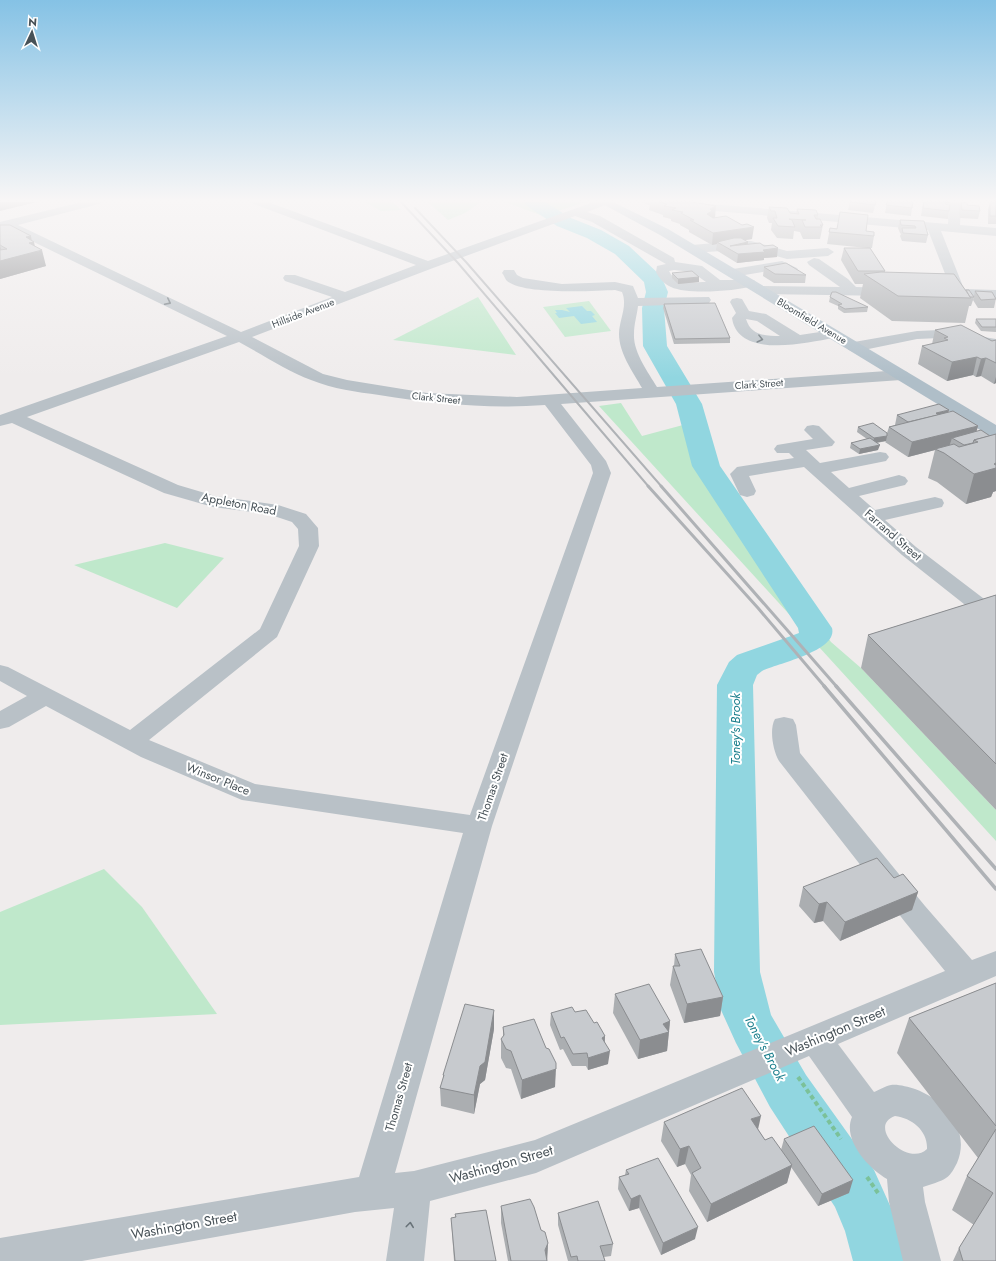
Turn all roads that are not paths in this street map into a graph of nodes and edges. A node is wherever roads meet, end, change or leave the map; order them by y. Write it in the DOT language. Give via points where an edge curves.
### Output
graph roads {
  1 [pos="79,261"];
  2 [pos="417,261"];
  3 [pos="439,261"];
  4 [pos="711,261"];
  5 [pos="947,261"];
  6 [pos="814,262"];
  7 [pos="428,265"];
  8 [pos="509,273"];
  9 [pos="290,278"];
  10 [pos="750,285"];
  11 [pos="826,291"];
  12 [pos="852,291"];
  13 [pos="906,292"];
  14 [pos="928,292"];
  15 [pos="959,293"];
  16 [pos="996,294"];
  17 [pos="346,296"];
  18 [pos="735,300"];
  19 [pos="631,302"];
  20 [pos="744,314"];
  21 [pos="833,334"];
  22 [pos="240,337"];
  23 [pos="797,340"];
  24 [pos="996,344"];
  25 [pos="854,347"];
  26 [pos="901,375"];
  27 [pos="652,392"];
  28 [pos="550,400"];
  29 [pos="6,419"];
  30 [pos="813,430"];
  31 [pos="996,432"];
  32 [pos="793,448"];
  33 [pos="760,453"];
  34 [pos="880,457"];
  35 [pos="813,465"];
  36 [pos="899,481"];
  37 [pos="748,492"];
  38 [pos="845,494"];
  39 [pos="936,502"];
  40 [pos="872,517"];
  41 [pos="996,618"];
  42 [pos="0,672"];
  43 [pos="46,696"];
  44 [pos="0,721"];
  45 [pos="784,725"];
  46 [pos="132,742"];
  47 [pos="479,826"];
  48 [pos="996,963"];
  49 [pos="967,975"];
  50 [pos="802,1045"];
  51 [pos="870,1114"];
  52 [pos="904,1168"];
  53 [pos="414,1188"];
  54 [pos="372,1192"];
  55 [pos="7,1258"];
  56 [pos="405,1261"];
  57 [pos="922,1261"];
  1 -- 22 [label="street, Clark Street, one-way"];
  2 -- 7 [label="street"];
  3 -- 7 [label="street, Hillside Avenue"];
  4 -- 10 [label="main road, Bloomfield Avenue"];
  5 -- 15 [label="street"];
  6 -- 12 [label="street"];
  7 -- 17 [label="street, Hillside Avenue"];
  8 -- 19 [label="street" via="519,282 562,288 625,287 630,291"];
  9 -- 17 [label="street"];
  10 -- 11 [label="street"];
  10 -- 11 [label="street" via="782,265"];
  10 -- 18 [label="street"];
  10 -- 21 [label="main road, Bloomfield Avenue"];
  11 -- 12 [label="street"];
  12 -- 13 [label="street"];
  14 -- 15 [label="street"];
  15 -- 16 [label="street"];
  17 -- 22 [label="street, Hillside Avenue"];
  18 -- 19 [label="street"];
  18 -- 20 [label="street"];
  19 -- 27 [label="street" via="626,330 627,342"];
  20 -- 23 [label="street" via="761,317"];
  20 -- 23 [label="street, one-way" via="739,320 741,326 754,338 766,341"];
  21 -- 23 [label="street"];
  21 -- 25 [label="main road, Bloomfield Avenue"];
  22 -- 28 [label="street, Clark Street" via="317,377 346,385 445,400"];
  22 -- 29 [label="street, Hillside Avenue"];
  24 -- 25 [label="street" via="940,334 917,334"];
  25 -- 26 [label="main road, Bloomfield Avenue"];
  26 -- 27 [label="street, Clark Street"];
  26 -- 31 [label="main road, Bloomfield Avenue"];
  27 -- 28 [label="street, Clark Street"];
  28 -- 47 [label="street, Thomas Street" via="600,465 602,473"];
  29 -- 46 [label="street, Appleton Road" via="171,489 213,501 271,509 299,518 308,528 309,546 269,632"];
  30 -- 32 [label="street" via="826,442"];
  32 -- 33 [label="street"];
  32 -- 35 [label="street, Farrand Street"];
  34 -- 35 [label="street"];
  35 -- 37 [label="street" via="743,470 739,474"];
  35 -- 38 [label="street, Farrand Street"];
  36 -- 38 [label="street"];
  38 -- 40 [label="street, Farrand Street"];
  39 -- 40 [label="street"];
  40 -- 41 [label="street, Farrand Street" via="920,560"];
  42 -- 43 [label="street, Winsor Place"];
  43 -- 44 [label="street"];
  43 -- 46 [label="street, Winsor Place"];
  45 -- 49 [label="street" via="788,755"];
  46 -- 47 [label="street, Winsor Place" via="251,793"];
  47 -- 54 [label="street, Thomas Street"];
  48 -- 49 [label="street, Washington Street"];
  49 -- 50 [label="street, Washington Street"];
  50 -- 51 [label="street"];
  50 -- 53 [label="street, Washington Street" via="536,1156"];
  51 -- 52 [label="street" via="867,1128 869,1139 885,1159"];
  51 -- 52 [label="street" via="882,1103 892,1100 905,1101 929,1114 938,1124 944,1136 945,1148 941,1158 934,1166 923,1170"];
  52 -- 57 [label="street" via="907,1202"];
  53 -- 54 [label="street, Washington Street"];
  56 -- 53 [label="street, one-way"];
  54 -- 55 [label="street, Washington Street"];
}
